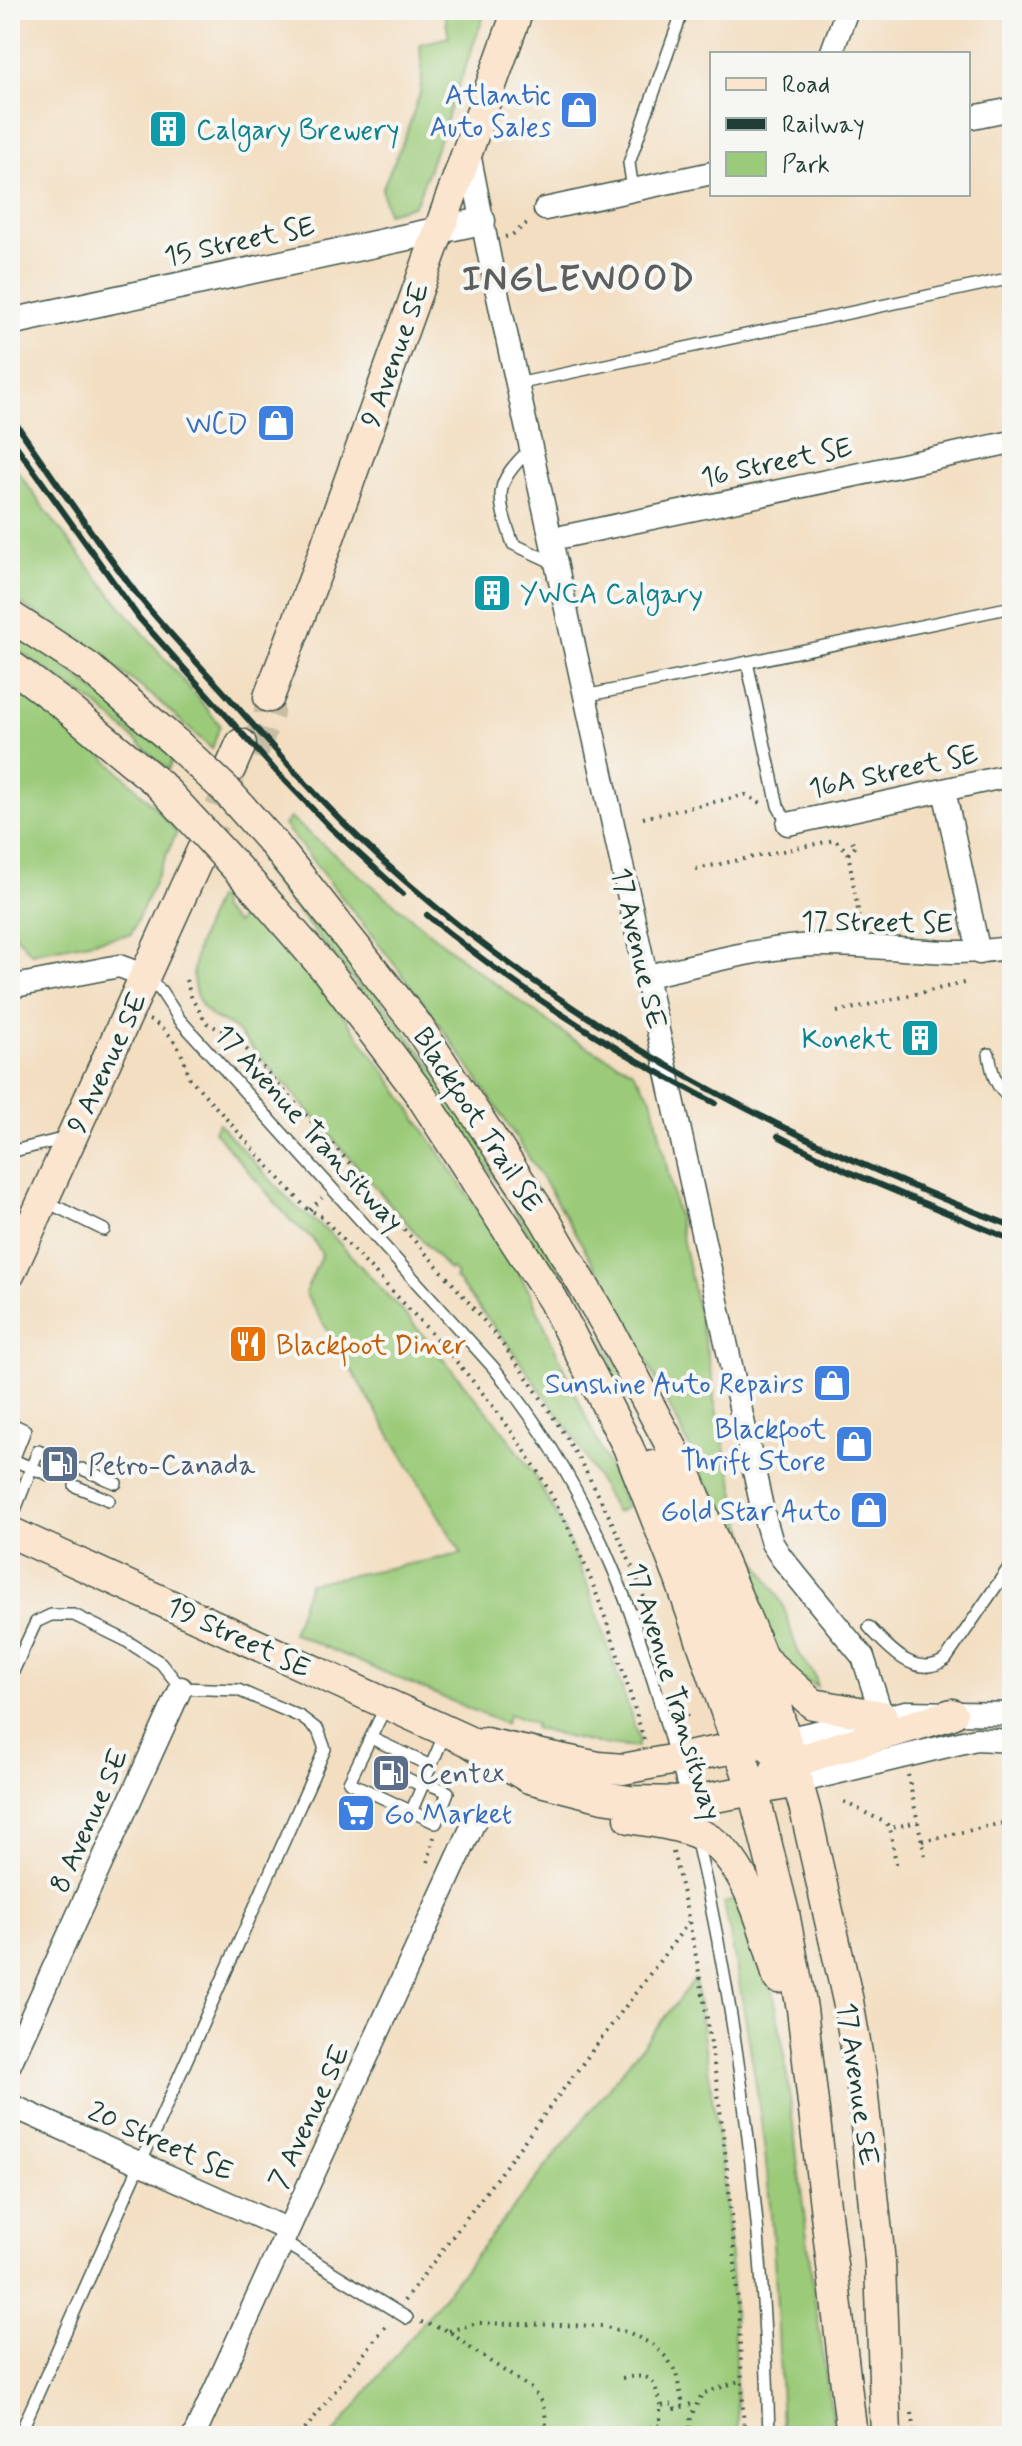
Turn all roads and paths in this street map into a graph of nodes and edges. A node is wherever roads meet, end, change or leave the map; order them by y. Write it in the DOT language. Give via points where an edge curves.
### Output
graph roads {
  1 [pos="518,10"];
  2 [pos="683,10"];
  3 [pos="847,10"];
  4 [pos="832,52"];
  5 [pos="1012,109"];
  6 [pos="970,118"];
  7 [pos="468,148"];
  8 [pos="710,173"];
  9 [pos="633,190"];
  10 [pos="545,209"];
  11 [pos="527,224"];
  12 [pos="440,230"];
  13 [pos="491,230"];
  14 [pos="1012,278"];
  15 [pos="10,322"];
  16 [pos="517,384"];
  17 [pos="1012,442"];
  18 [pos="531,447"];
  19 [pos="552,539"];
  20 [pos="557,564"];
  21 [pos="1012,607"];
  22 [pos="10,616"];
  23 [pos="747,662"];
  24 [pos="10,665"];
  25 [pos="585,696"];
  26 [pos="269,697"];
  27 [pos="1012,775"];
  28 [pos="944,790"];
  29 [pos="780,817"];
  30 [pos="643,818"];
  31 [pos="852,841"];
  32 [pos="202,850"];
  33 [pos="848,854"];
  34 [pos="696,869"];
  35 [pos="859,916"];
  36 [pos="1012,947"];
  37 [pos="979,953"];
  38 [pos="146,976"];
  39 [pos="647,976"];
  40 [pos="186,980"];
  41 [pos="968,982"];
  42 [pos="10,987"];
  43 [pos="197,1008"];
  44 [pos="837,1012"];
  45 [pos="150,1020"];
  46 [pos="989,1054"];
  47 [pos="1012,1099"];
  48 [pos="71,1137"];
  49 [pos="10,1152"];
  50 [pos="354,1168"];
  51 [pos="347,1174"];
  52 [pos="324,1197"];
  53 [pos="43,1200"];
  54 [pos="310,1210"];
  55 [pos="104,1230"];
  56 [pos="10,1273"];
  57 [pos="582,1354"];
  58 [pos="10,1423"];
  59 [pos="56,1459"];
  60 [pos="31,1468"];
  61 [pos="82,1469"];
  62 [pos="49,1475"];
  63 [pos="116,1483"];
  64 [pos="75,1486"];
  65 [pos="109,1500"];
  66 [pos="10,1523"];
  67 [pos="10,1532"];
  68 [pos="1012,1563"];
  69 [pos="869,1627"];
  70 [pos="762,1657"];
  71 [pos="10,1678"];
  72 [pos="181,1688"];
  73 [pos="675,1694"];
  74 [pos="647,1703"];
  75 [pos="387,1704"];
  76 [pos="634,1707"];
  77 [pos="952,1714"];
  78 [pos="1012,1714"];
  79 [pos="688,1716"];
  80 [pos="882,1716"];
  81 [pos="457,1736"];
  82 [pos="371,1738"];
  83 [pos="1012,1741"];
  84 [pos="646,1747"];
  85 [pos="737,1748"];
  86 [pos="786,1758"];
  87 [pos="676,1760"];
  88 [pos="431,1766"];
  89 [pos="907,1773"];
  90 [pos="406,1778"];
  91 [pos="529,1778"];
  92 [pos="423,1784"];
  93 [pos="753,1790"];
  94 [pos="687,1802"];
  95 [pos="844,1802"];
  96 [pos="411,1812"];
  97 [pos="475,1820"];
  98 [pos="1012,1821"];
  99 [pos="918,1822"];
  100 [pos="436,1823"];
  101 [pos="890,1828"];
  102 [pos="683,1838"];
  103 [pos="922,1841"];
  104 [pos="925,1856"];
  105 [pos="428,1862"];
  106 [pos="896,1864"];
  107 [pos="689,1922"];
  108 [pos="10,2064"];
  109 [pos="10,2105"];
  110 [pos="816,2131"];
  111 [pos="142,2164"];
  112 [pos="286,2236"];
  113 [pos="396,2311"];
  114 [pos="407,2318"];
  115 [pos="449,2331"];
  116 [pos="622,2378"];
  117 [pos="742,2380"];
  118 [pos="695,2403"];
  119 [pos="683,2405"];
  120 [pos="660,2406"];
  121 [pos="660,2425"];
  122 [pos="635,2432"];
  123 [pos="19,2436"];
  124 [pos="194,2436"];
  125 [pos="300,2436"];
  126 [pos="547,2436"];
  127 [pos="660,2436"];
  128 [pos="689,2436"];
  129 [pos="744,2436"];
  130 [pos="769,2436"];
  131 [pos="852,2436"];
  132 [pos="886,2436"];
  1 -- 7 [label="main road, 9 Avenue SE"];
  2 -- 9 [label="lane" via="629,163"];
  3 -- 4 [label="street"];
  5 -- 6 [label="street"];
  7 -- 12 [label="main road, 9 Avenue SE"];
  7 -- 13 [label="street, 17 Avenue SE"];
  8 -- 9 [label="street"];
  9 -- 10 [label="street"];
  11 -- 13 [label="path" via="512,235"];
  12 -- 13 [label="street, 15 Street SE"];
  12 -- 15 [label="street, 15 Street SE"];
  12 -- 26 [label="main road, 9 Avenue SE"];
  13 -- 16 [label="street, 17 Avenue SE"];
  14 -- 16 [label="lane"];
  16 -- 18 [label="street, 17 Avenue SE"];
  17 -- 19 [label="street, 16 Street SE"];
  18 -- 19 [label="street, 17 Avenue SE"];
  18 -- 20 [label="lane" via="500,488 507,526 513,544"];
  19 -- 20 [label="street, 17 Avenue SE"];
  20 -- 25 [label="street, 17 Avenue SE"];
  21 -- 23 [label="lane"];
  22 -- 70 [label="main road, Blackfoot Trail SE, bridge" via="88,667 225,789 417,1025 544,1218 607,1326 685,1472"];
  23 -- 25 [label="lane"];
  23 -- 29 [label="lane"];
  24 -- 57 [label="main road, Blackfoot Trail SE, bridge" via="159,784 328,972 420,1094"];
  25 -- 39 [label="street, 17 Avenue SE"];
  27 -- 28 [label="street, 16A Street SE"];
  28 -- 29 [label="street, 16A Street SE"];
  28 -- 37 [label="street"];
  29 -- 30 [label="path" via="746,795"];
  31 -- 33 [label="path" via="856,846"];
  32 -- 38 [label="main road, 9 Avenue SE"];
  33 -- 34 [label="path" via="835,840"];
  33 -- 35 [label="path"];
  36 -- 37 [label="street, 17 Street SE"];
  37 -- 39 [label="street, 17 Street SE" via="816,945"];
  38 -- 42 [label="street" via="119,966"];
  38 -- 48 [label="main road, 9 Avenue SE"];
  38 -- 87 [label="lane, 17 Avenue Transitway" via="493,1367 539,1428 608,1554"];
  39 -- 80 [label="street, 17 Avenue SE" via="772,1543 863,1657"];
  40 -- 43 [label="path"];
  41 -- 44 [label="path"];
  45 -- 54 [label="path" via="161,1025 185,1057 189,1077"];
  46 -- 47 [label="lane" via="995,1081"];
  48 -- 49 [label="lane"];
  48 -- 53 [label="main road, 9 Avenue SE"];
  50 -- 51 [label="path"];
  52 -- 54 [label="path"];
  53 -- 55 [label="lane"];
  53 -- 56 [label="main road, 9 Avenue SE"];
  54 -- 76 [label="path" via="456,1363 539,1474 598,1597"];
  57 -- 85 [label="main road, Blackfoot Trail SE" via="628,1447 680,1579"];
  57 -- 86 [label="main road" via="663,1481 698,1558 749,1699"];
  58 -- 60 [label="lane" via="25,1430 13,1460"];
  59 -- 60 [label="lane" via="38,1451"];
  60 -- 62 [label="lane"];
  60 -- 66 [label="lane"];
  61 -- 63 [label="lane"];
  64 -- 65 [label="lane"];
  67 -- 75 [label="main road, 19 Street SE"];
  68 -- 69 [label="lane" via="939,1664 912,1664 895,1655"];
  70 -- 80 [label="main road" via="813,1704"];
  70 -- 86 [label="main road, Blackfoot Trail SE"];
  71 -- 72 [label="lane" via="36,1622 51,1615 74,1615 161,1663"];
  72 -- 108 [label="street, 8 Avenue SE"];
  72 -- 111 [label="lane" via="238,1690 301,1717 318,1730 325,1749"];
  73 -- 79 [label="path"];
  74 -- 76 [label="path"];
  75 -- 81 [label="main road, 19 Street SE"];
  75 -- 82 [label="lane"];
  76 -- 84 [label="path"];
  77 -- 78 [label="street"];
  77 -- 80 [label="street"];
  77 -- 86 [label="main road"];
  80 -- 86 [label="street"];
  81 -- 87 [label="main road, 19 Street SE" via="598,1767 623,1769"];
  81 -- 88 [label="lane"];
  81 -- 91 [label="main road, 19 Street SE"];
  82 -- 88 [label="lane"];
  82 -- 96 [label="lane" via="366,1761 349,1782"];
  83 -- 86 [label="street" via="976,1739"];
  85 -- 86 [label="main road, 19 Street SE"];
  85 -- 87 [label="main road, 19 Street SE"];
  85 -- 93 [label="main road, Blackfoot Trail SE"];
  86 -- 93 [label="main road, 19 Street SE"];
  86 -- 132 [label="main road, 17 Avenue SE" via="848,2001 861,2077 880,2263"];
  87 -- 94 [label="lane, 17 Avenue Transitway"];
  88 -- 92 [label="lane"];
  89 -- 99 [label="path"];
  90 -- 92 [label="lane"];
  91 -- 94 [label="main road, 19 Street SE" via="603,1797"];
  91 -- 102 [label="main road" via="578,1804 666,1823"];
  92 -- 96 [label="lane"];
  92 -- 100 [label="lane" via="448,1792"];
  93 -- 94 [label="main road, 19 Street SE"];
  93 -- 110 [label="main road, 17 Avenue SE" via="797,1982"];
  94 -- 102 [label="lane, 17 Avenue Transitway"];
  95 -- 101 [label="path"];
  96 -- 100 [label="lane"];
  97 -- 112 [label="street, 7 Avenue SE"];
  98 -- 103 [label="path"];
  99 -- 101 [label="path"];
  99 -- 103 [label="path"];
  100 -- 105 [label="path"];
  101 -- 106 [label="path"];
  102 -- 107 [label="path"];
  102 -- 110 [label="main road" via="710,1840 741,1876 768,1939"];
  102 -- 130 [label="lane, 17 Avenue Transitway" via="709,1893 742,2074 759,2218"];
  103 -- 104 [label="path"];
  107 -- 113 [label="path"];
  107 -- 117 [label="path" via="725,2133"];
  109 -- 111 [label="street, 20 Street SE"];
  110 -- 131 [label="main road, 17 Avenue SE"];
  111 -- 112 [label="street, 20 Street SE"];
  111 -- 123 [label="lane"];
  112 -- 113 [label="lane"];
  112 -- 124 [label="street, 7 Avenue SE"];
  113 -- 114 [label="lane"];
  113 -- 125 [label="path"];
  114 -- 115 [label="path"];
  115 -- 119 [label="path" via="477,2323 602,2326 630,2333 668,2359"];
  115 -- 126 [label="path" via="530,2388 545,2412"];
  116 -- 120 [label="path" via="649,2377"];
  117 -- 118 [label="path" via="702,2394"];
  117 -- 129 [label="path"];
  118 -- 119 [label="path"];
  118 -- 128 [label="path"];
  119 -- 120 [label="path"];
  120 -- 121 [label="path"];
  121 -- 122 [label="path"];
  121 -- 127 [label="path"];
}
